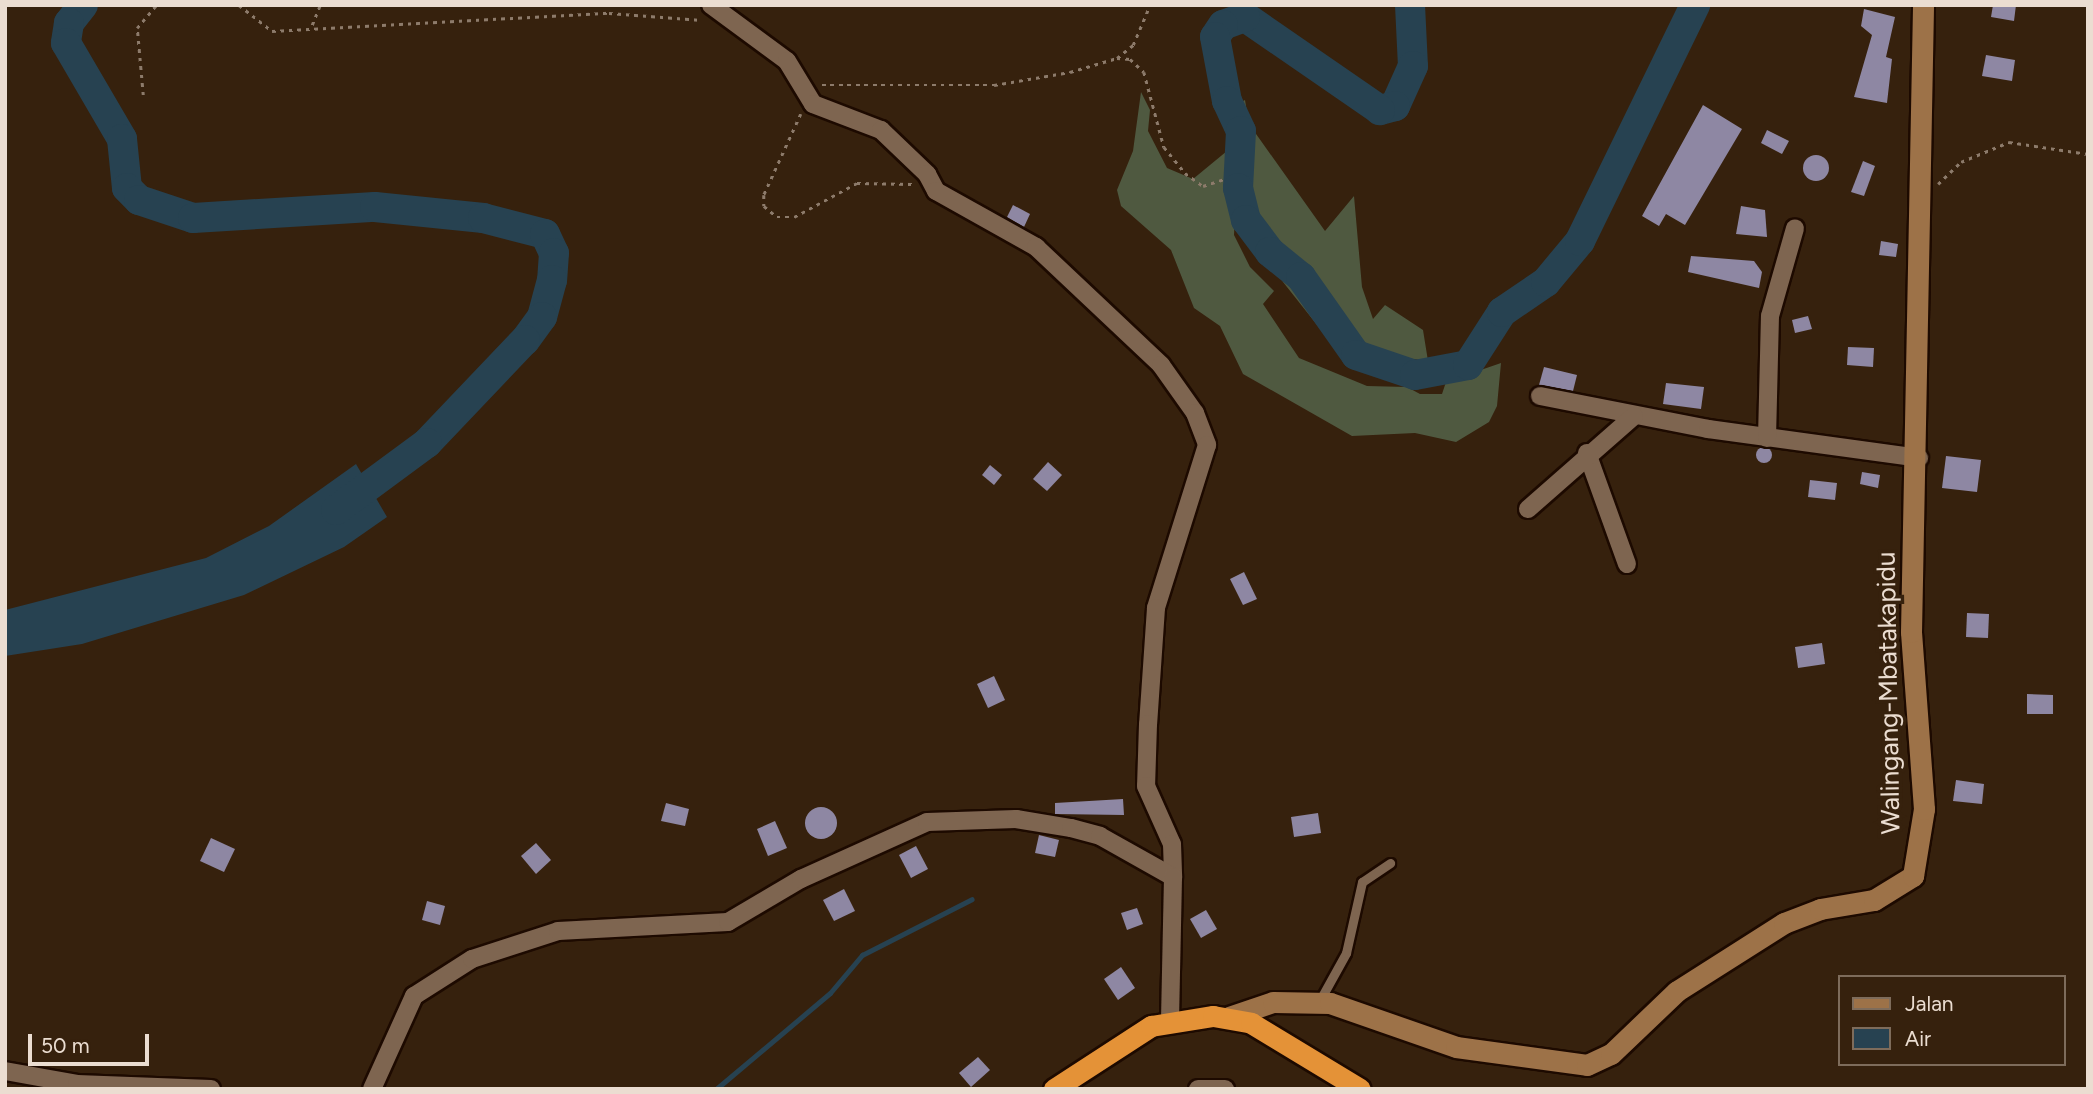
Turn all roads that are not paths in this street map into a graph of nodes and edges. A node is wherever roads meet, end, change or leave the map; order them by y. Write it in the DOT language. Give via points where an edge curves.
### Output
graph roads {
  1 [pos="711,5"];
  2 [pos="1923,5"];
  3 [pos="1795,228"];
  4 [pos="1540,396"];
  5 [pos="1634,416"];
  6 [pos="1767,438"];
  7 [pos="1587,453"];
  8 [pos="1919,458"];
  9 [pos="1528,509"];
  10 [pos="1627,564"];
  11 [pos="1390,863"];
  12 [pos="1173,877"];
  13 [pos="1319,1002"];
  14 [pos="1229,1017"];
  15 [pos="1170,1020"];
  16 [pos="5,1071"];
  17 [pos="211,1089"];
  18 [pos="372,1089"];
  19 [pos="1054,1089"];
  20 [pos="1198,1089"];
  21 [pos="1225,1089"];
  22 [pos="1360,1089"];
  1 -- 12 [label="street" via="787,61 813,104 881,130 911,156 936,191 1037,247 1145,349 1181,390 1206,445 1153,626 1146,786 1172,844"];
  2 -- 8 [label="street, Walingang-Mbatakapidu" via="1923,198 1915,331"];
  3 -- 6 [label="street" via="1770,316"];
  4 -- 5 [label="street"];
  5 -- 6 [label="street"];
  5 -- 7 [label="street"];
  6 -- 8 [label="street"];
  7 -- 9 [label="street"];
  7 -- 10 [label="street"];
  8 -- 13 [label="street, Walingang-Mbatakapidu" via="1912,632 1924,809 1918,868 1907,881 1874,900 1820,909 1784,923 1677,991 1611,1054 1587,1065 1456,1047"];
  11 -- 13 [label="lane" via="1362,882 1346,953"];
  12 -- 15 [label="street"];
  12 -- 18 [label="street" via="1109,840 1071,828 1016,819 911,825 729,922 558,931 472,959 414,996"];
  13 -- 14 [label="street, Walingang-Mbatakapidu" via="1273,1002"];
  14 -- 15 [label="highway"];
  14 -- 22 [label="highway" via="1295,1046"];
  15 -- 19 [label="highway"];
  16 -- 17 [label="street" via="77,1084"];
  20 -- 21 [label="street"];
}
